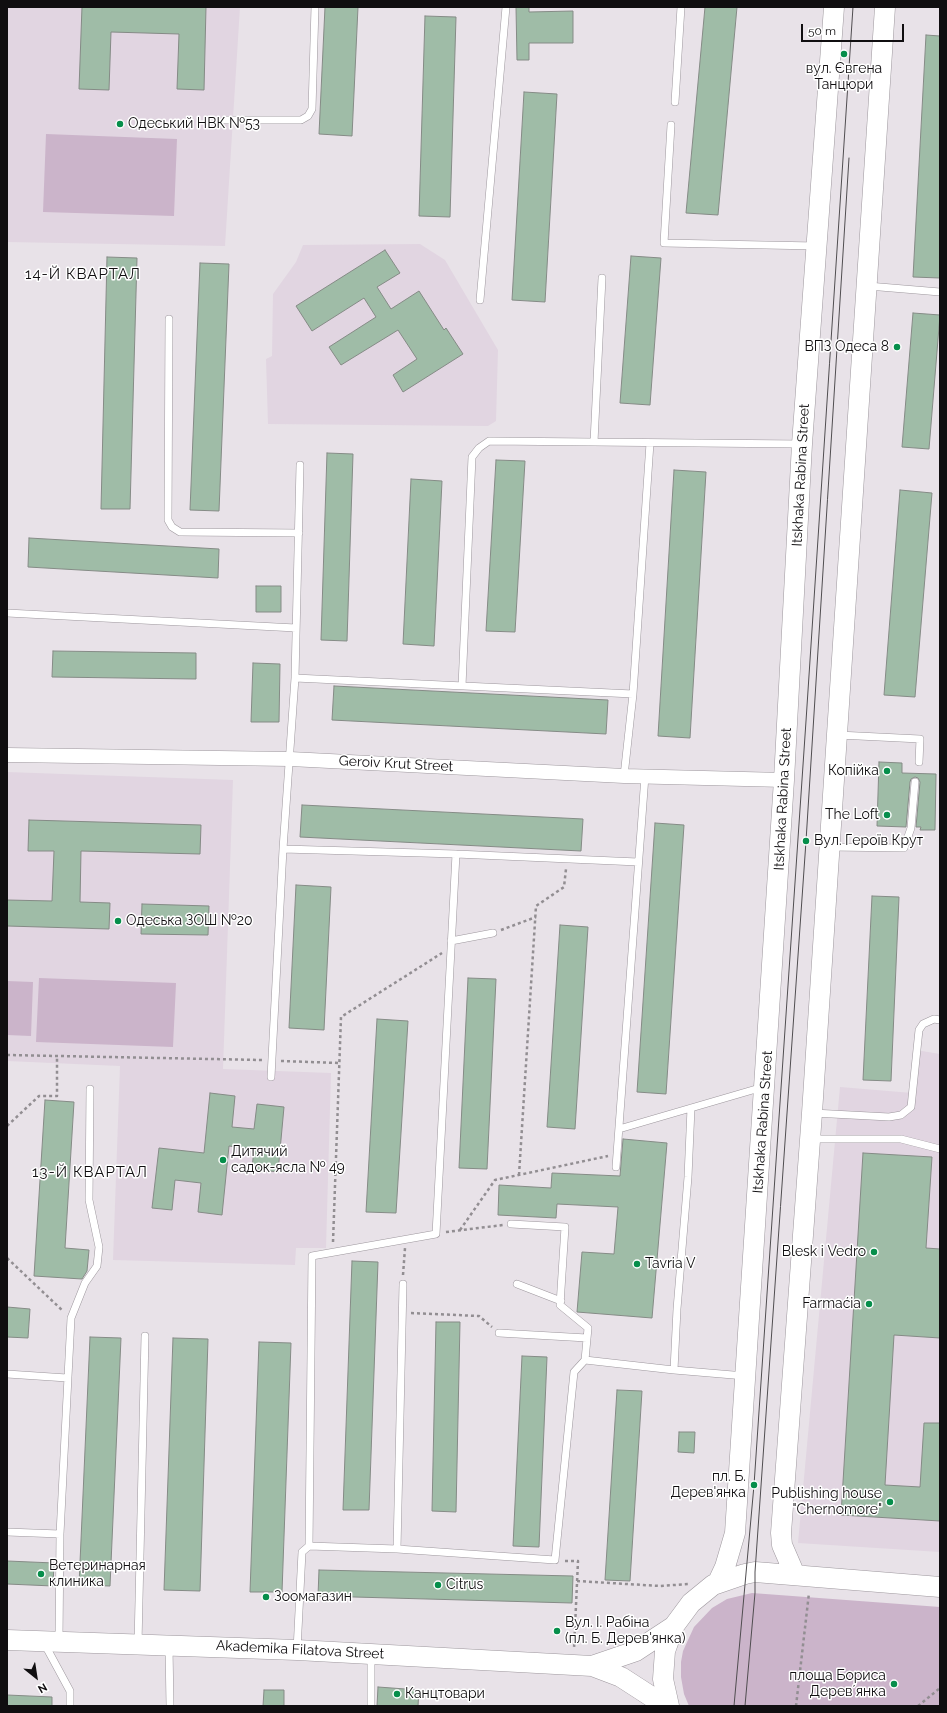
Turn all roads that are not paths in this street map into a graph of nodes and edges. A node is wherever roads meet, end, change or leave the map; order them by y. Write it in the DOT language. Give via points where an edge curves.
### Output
graph roads {
  1 [pos="315,7"];
  2 [pos="506,7"];
  3 [pos="681,7"];
  4 [pos="834,7"];
  5 [pos="885,7"];
  6 [pos="675,102"];
  7 [pos="225,120"];
  8 [pos="671,125"];
  9 [pos="817,246"];
  10 [pos="602,278"];
  11 [pos="866,286"];
  12 [pos="940,292"];
  13 [pos="480,300"];
  14 [pos="169,319"];
  15 [pos="594,442"];
  16 [pos="650,443"];
  17 [pos="802,444"];
  18 [pos="300,465"];
  19 [pos="298,533"];
  20 [pos="7,613"];
  21 [pos="296,628"];
  22 [pos="295,678"];
  23 [pos="462,686"];
  24 [pos="633,694"];
  25 [pos="836,735"];
  26 [pos="7,755"];
  27 [pos="290,759"];
  28 [pos="919,762"];
  29 [pos="624,776"];
  30 [pos="645,776"];
  31 [pos="784,780"];
  32 [pos="915,782"];
  33 [pos="829,847"];
  34 [pos="283,849"];
  35 [pos="456,854"];
  36 [pos="638,862"];
  37 [pos="493,933"];
  38 [pos="451,944"];
  39 [pos="940,1020"];
  40 [pos="271,1077"];
  41 [pos="765,1086"];
  42 [pos="90,1089"];
  43 [pos="690,1108"];
  44 [pos="812,1113"];
  45 [pos="619,1129"];
  46 [pos="810,1139"];
  47 [pos="940,1149"];
  48 [pos="616,1167"];
  49 [pos="511,1224"];
  50 [pos="403,1284"];
  51 [pos="517,1284"];
  52 [pos="561,1301"];
  53 [pos="499,1333"];
  54 [pos="145,1336"];
  55 [pos="587,1338"];
  56 [pos="585,1360"];
  57 [pos="674,1370"];
  58 [pos="7,1374"];
  59 [pos="745,1376"];
  60 [pos="67,1378"];
  61 [pos="7,1532"];
  62 [pos="60,1534"];
  63 [pos="309,1546"];
  64 [pos="397,1550"];
  65 [pos="794,1575"];
  66 [pos="716,1583"];
  67 [pos="940,1587"];
  68 [pos="674,1626"];
  69 [pos="7,1640"];
  70 [pos="51,1642"];
  71 [pos="138,1644"];
  72 [pos="169,1644"];
  73 [pos="297,1650"];
  74 [pos="371,1654"];
  75 [pos="583,1666"];
  76 [pos="70,1706"];
  77 [pos="170,1706"];
  78 [pos="371,1706"];
  79 [pos="661,1706"];
  80 [pos="669,1706"];
  1 -- 7 [label="lane" via="312,109 308,116 301,120"];
  2 -- 13 [label="lane"];
  3 -- 6 [label="lane"];
  4 -- 9 [label="main road, Itskhaka Rabina Street"];
  5 -- 11 [label="main road"];
  8 -- 9 [label="lane" via="664,243"];
  9 -- 17 [label="main road, Itskhaka Rabina Street"];
  10 -- 15 [label="lane"];
  11 -- 12 [label="lane"];
  11 -- 25 [label="main road"];
  14 -- 19 [label="lane" via="168,520 172,527 180,532"];
  15 -- 16 [label="lane"];
  15 -- 23 [label="lane" via="489,442 479,448 472,457"];
  16 -- 17 [label="lane"];
  16 -- 24 [label="lane"];
  17 -- 31 [label="main road, Itskhaka Rabina Street"];
  18 -- 19 [label="lane"];
  19 -- 21 [label="lane"];
  20 -- 21 [label="lane"];
  21 -- 22 [label="lane"];
  22 -- 23 [label="lane"];
  22 -- 27 [label="lane"];
  23 -- 24 [label="lane"];
  24 -- 29 [label="lane"];
  25 -- 28 [label="lane" via="920,739"];
  25 -- 33 [label="main road"];
  26 -- 27 [label="street, Geroiv Krut Street"];
  27 -- 29 [label="street, Geroiv Krut Street"];
  27 -- 34 [label="lane"];
  29 -- 30 [label="street, Geroiv Krut Street"];
  30 -- 31 [label="street, Geroiv Krut Street"];
  30 -- 36 [label="lane"];
  31 -- 41 [label="main road, Itskhaka Rabina Street"];
  32 -- 33 [label="lane" via="910,828 904,848"];
  33 -- 44 [label="main road"];
  34 -- 35 [label="lane"];
  34 -- 40 [label="lane"];
  35 -- 36 [label="lane"];
  35 -- 38 [label="lane"];
  36 -- 45 [label="lane"];
  37 -- 38 [label="lane"];
  38 -- 63 [label="lane" via="436,1234 312,1256"];
  39 -- 44 [label="lane" via="923,1024 919,1030 911,1107 901,1115 890,1117"];
  41 -- 43 [label="lane"];
  41 -- 59 [label="main road, Itskhaka Rabina Street"];
  42 -- 60 [label="lane" via="89,1200 98,1248 97,1266 85,1283 71,1318"];
  43 -- 45 [label="lane"];
  43 -- 57 [label="lane" via="688,1177"];
  44 -- 46 [label="main road"];
  45 -- 48 [label="lane"];
  46 -- 47 [label="lane" via="901,1139"];
  46 -- 65 [label="main road" via="781,1533 782,1545"];
  49 -- 52 [label="lane" via="565,1227"];
  50 -- 64 [label="lane"];
  51 -- 52 [label="lane"];
  52 -- 55 [label="lane" via="560,1305 588,1328"];
  53 -- 55 [label="lane"];
  54 -- 71 [label="lane"];
  55 -- 56 [label="lane"];
  56 -- 57 [label="lane"];
  56 -- 64 [label="lane" via="574,1372 555,1560"];
  57 -- 59 [label="lane"];
  58 -- 60 [label="lane"];
  59 -- 66 [label="main road, Itskhaka Rabina Street" via="735,1533 725,1567"];
  60 -- 62 [label="lane"];
  61 -- 62 [label="lane"];
  62 -- 70 [label="lane"];
  63 -- 64 [label="lane"];
  63 -- 73 [label="lane" via="302,1552"];
  65 -- 66 [label="main road" via="755,1572"];
  65 -- 67 [label="main road"];
  66 -- 68 [label="main road" via="691,1603"];
  68 -- 75 [label="main road, Akademika Filatova Street" via="636,1651"];
  68 -- 80 [label="main road" via="665,1652 663,1679"];
  69 -- 70 [label="main road, Akademika Filatova Street"];
  70 -- 71 [label="main road, Akademika Filatova Street"];
  70 -- 76 [label="lane" via="70,1691"];
  71 -- 72 [label="main road, Akademika Filatova Street"];
  72 -- 73 [label="main road, Akademika Filatova Street"];
  72 -- 77 [label="lane"];
  73 -- 74 [label="main road, Akademika Filatova Street"];
  74 -- 75 [label="main road, Akademika Filatova Street"];
  74 -- 78 [label="lane"];
  75 -- 79 [label="main road, Akademika Filatova Street" via="621,1677 655,1699"];
}
